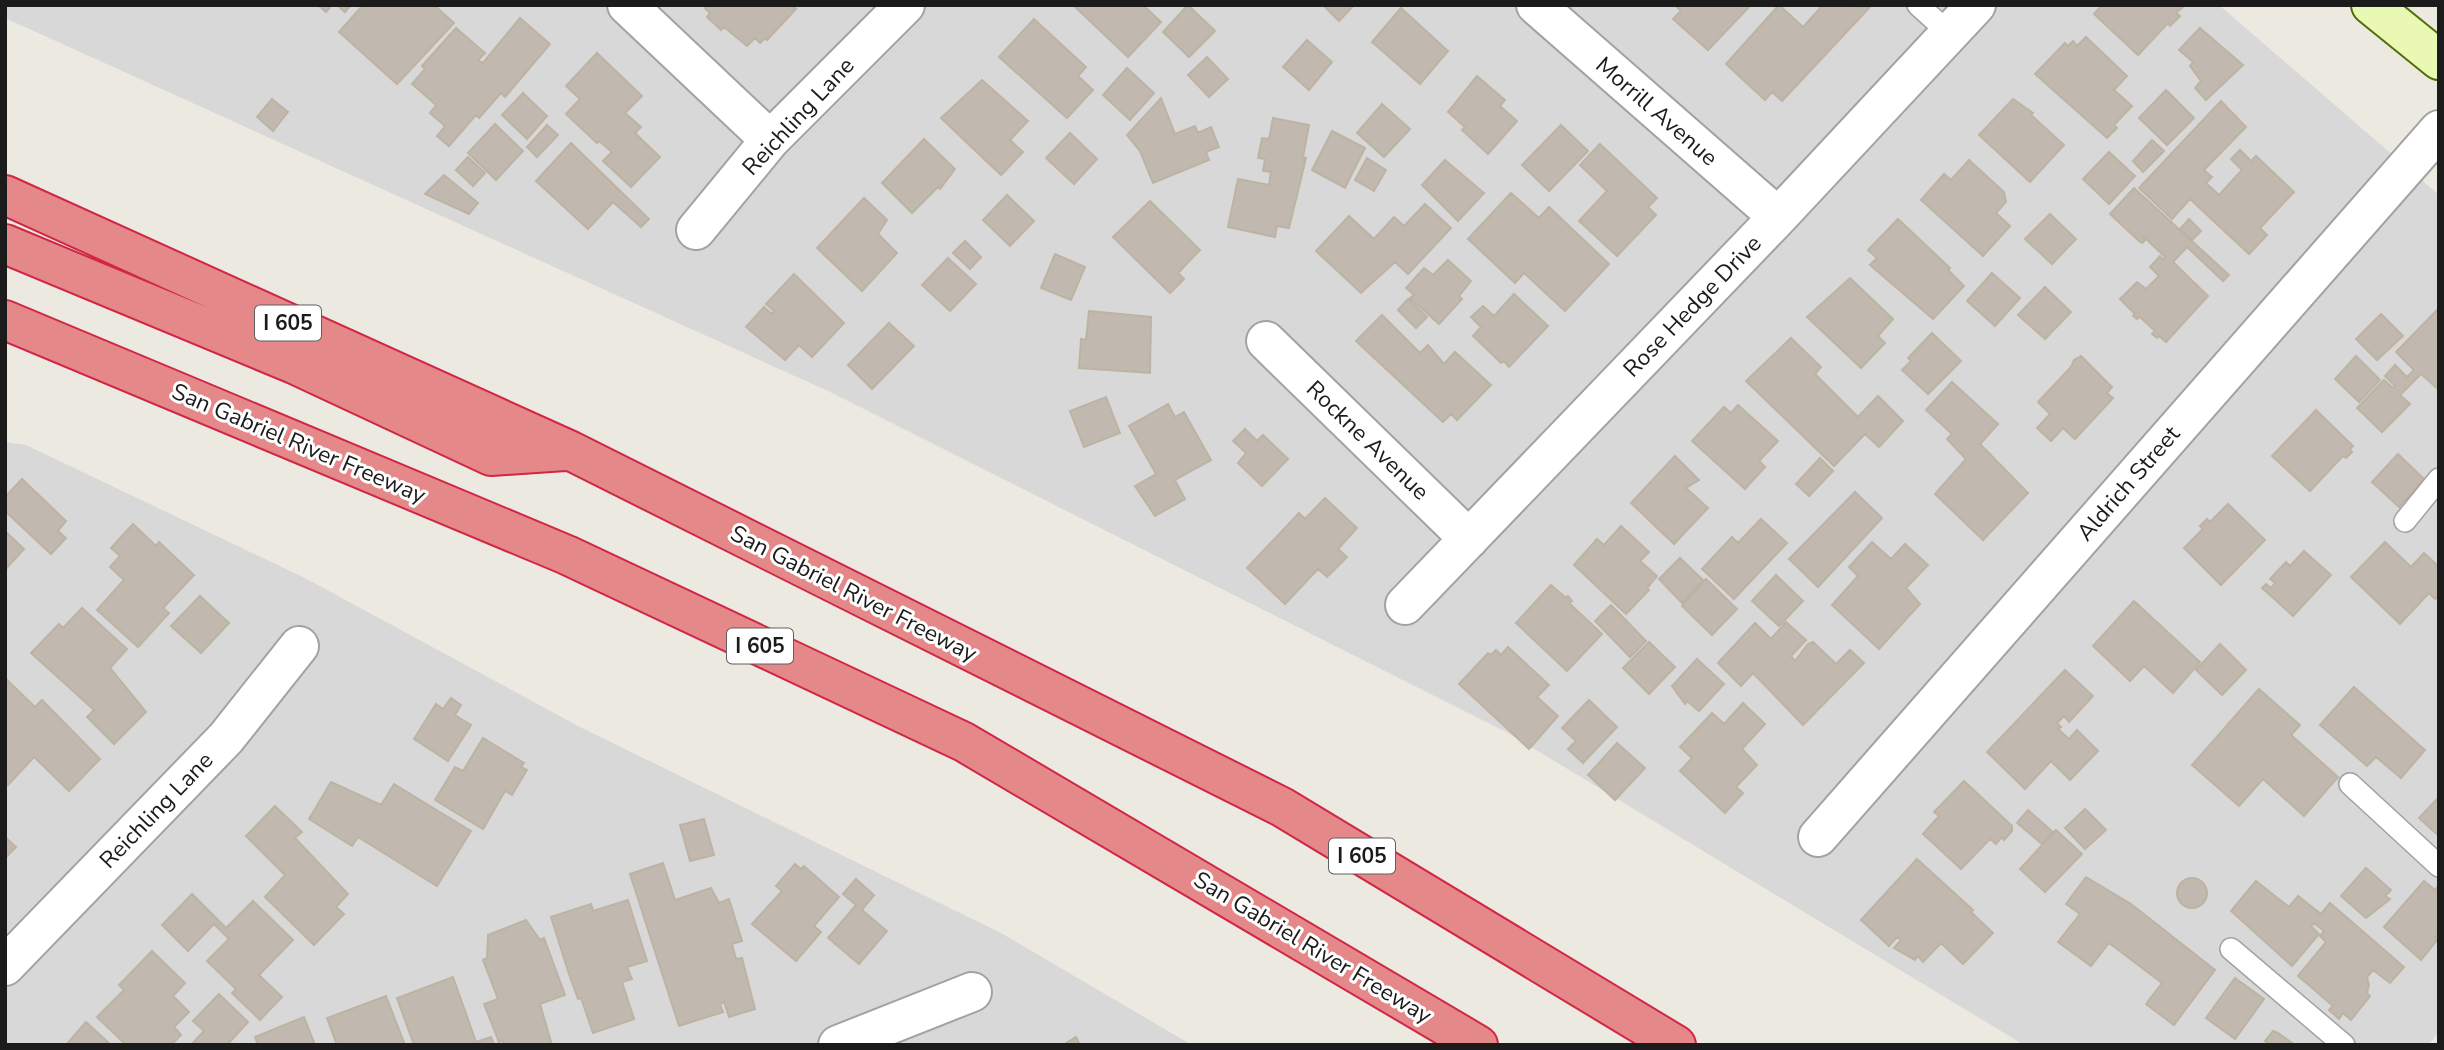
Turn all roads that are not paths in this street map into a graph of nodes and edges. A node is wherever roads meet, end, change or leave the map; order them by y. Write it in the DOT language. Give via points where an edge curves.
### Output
graph roads {
  1 [pos="627,5"];
  2 [pos="905,5"];
  3 [pos="1536,5"];
  4 [pos="1918,5"];
  5 [pos="1976,5"];
  6 [pos="2371,5"];
  7 [pos="1949,33"];
  8 [pos="2439,60"];
  9 [pos="2439,130"];
  10 [pos="770,140"];
  11 [pos="5,195"];
  12 [pos="1778,216"];
  13 [pos="696,230"];
  14 [pos="5,244"];
  15 [pos="5,320"];
  16 [pos="1266,341"];
  17 [pos="570,451"];
  18 [pos="2439,479"];
  19 [pos="2405,521"];
  20 [pos="1469,538"];
  21 [pos="1405,605"];
  22 [pos="299,646"];
  23 [pos="2350,784"];
  24 [pos="1818,836"];
  25 [pos="2439,866"];
  26 [pos="2231,949"];
  27 [pos="5,966"];
  28 [pos="972,992"];
  29 [pos="838,1045"];
  30 [pos="1478,1045"];
  31 [pos="1676,1045"];
  32 [pos="2344,1045"];
  1 -- 10 [label="street"];
  2 -- 10 [label="street, Reichling Lane"];
  3 -- 12 [label="street, Morrill Avenue"];
  4 -- 7 [label="lane"];
  5 -- 7 [label="street, Rose Hedge Drive"];
  6 -- 8 [label="main road"];
  7 -- 12 [label="street, Rose Hedge Drive"];
  9 -- 24 [label="street, Aldrich Street"];
  10 -- 13 [label="street, Reichling Lane"];
  11 -- 17 [label="highway, San Gabriel River Freeway / I 605"];
  12 -- 20 [label="street, Rose Hedge Drive"];
  14 -- 17 [label="highway" via="294,365 491,456"];
  15 -- 30 [label="highway, San Gabriel River Freeway / I 605" via="567,555 964,741"];
  16 -- 20 [label="street, Rockne Avenue"];
  17 -- 31 [label="highway, San Gabriel River Freeway / I 605" via="1282,807"];
  18 -- 19 [label="lane"];
  20 -- 21 [label="street, Rose Hedge Drive"];
  22 -- 27 [label="street, Reichling Lane" via="226,738"];
  23 -- 25 [label="lane"];
  26 -- 32 [label="lane"];
  28 -- 29 [label="street"];
}
